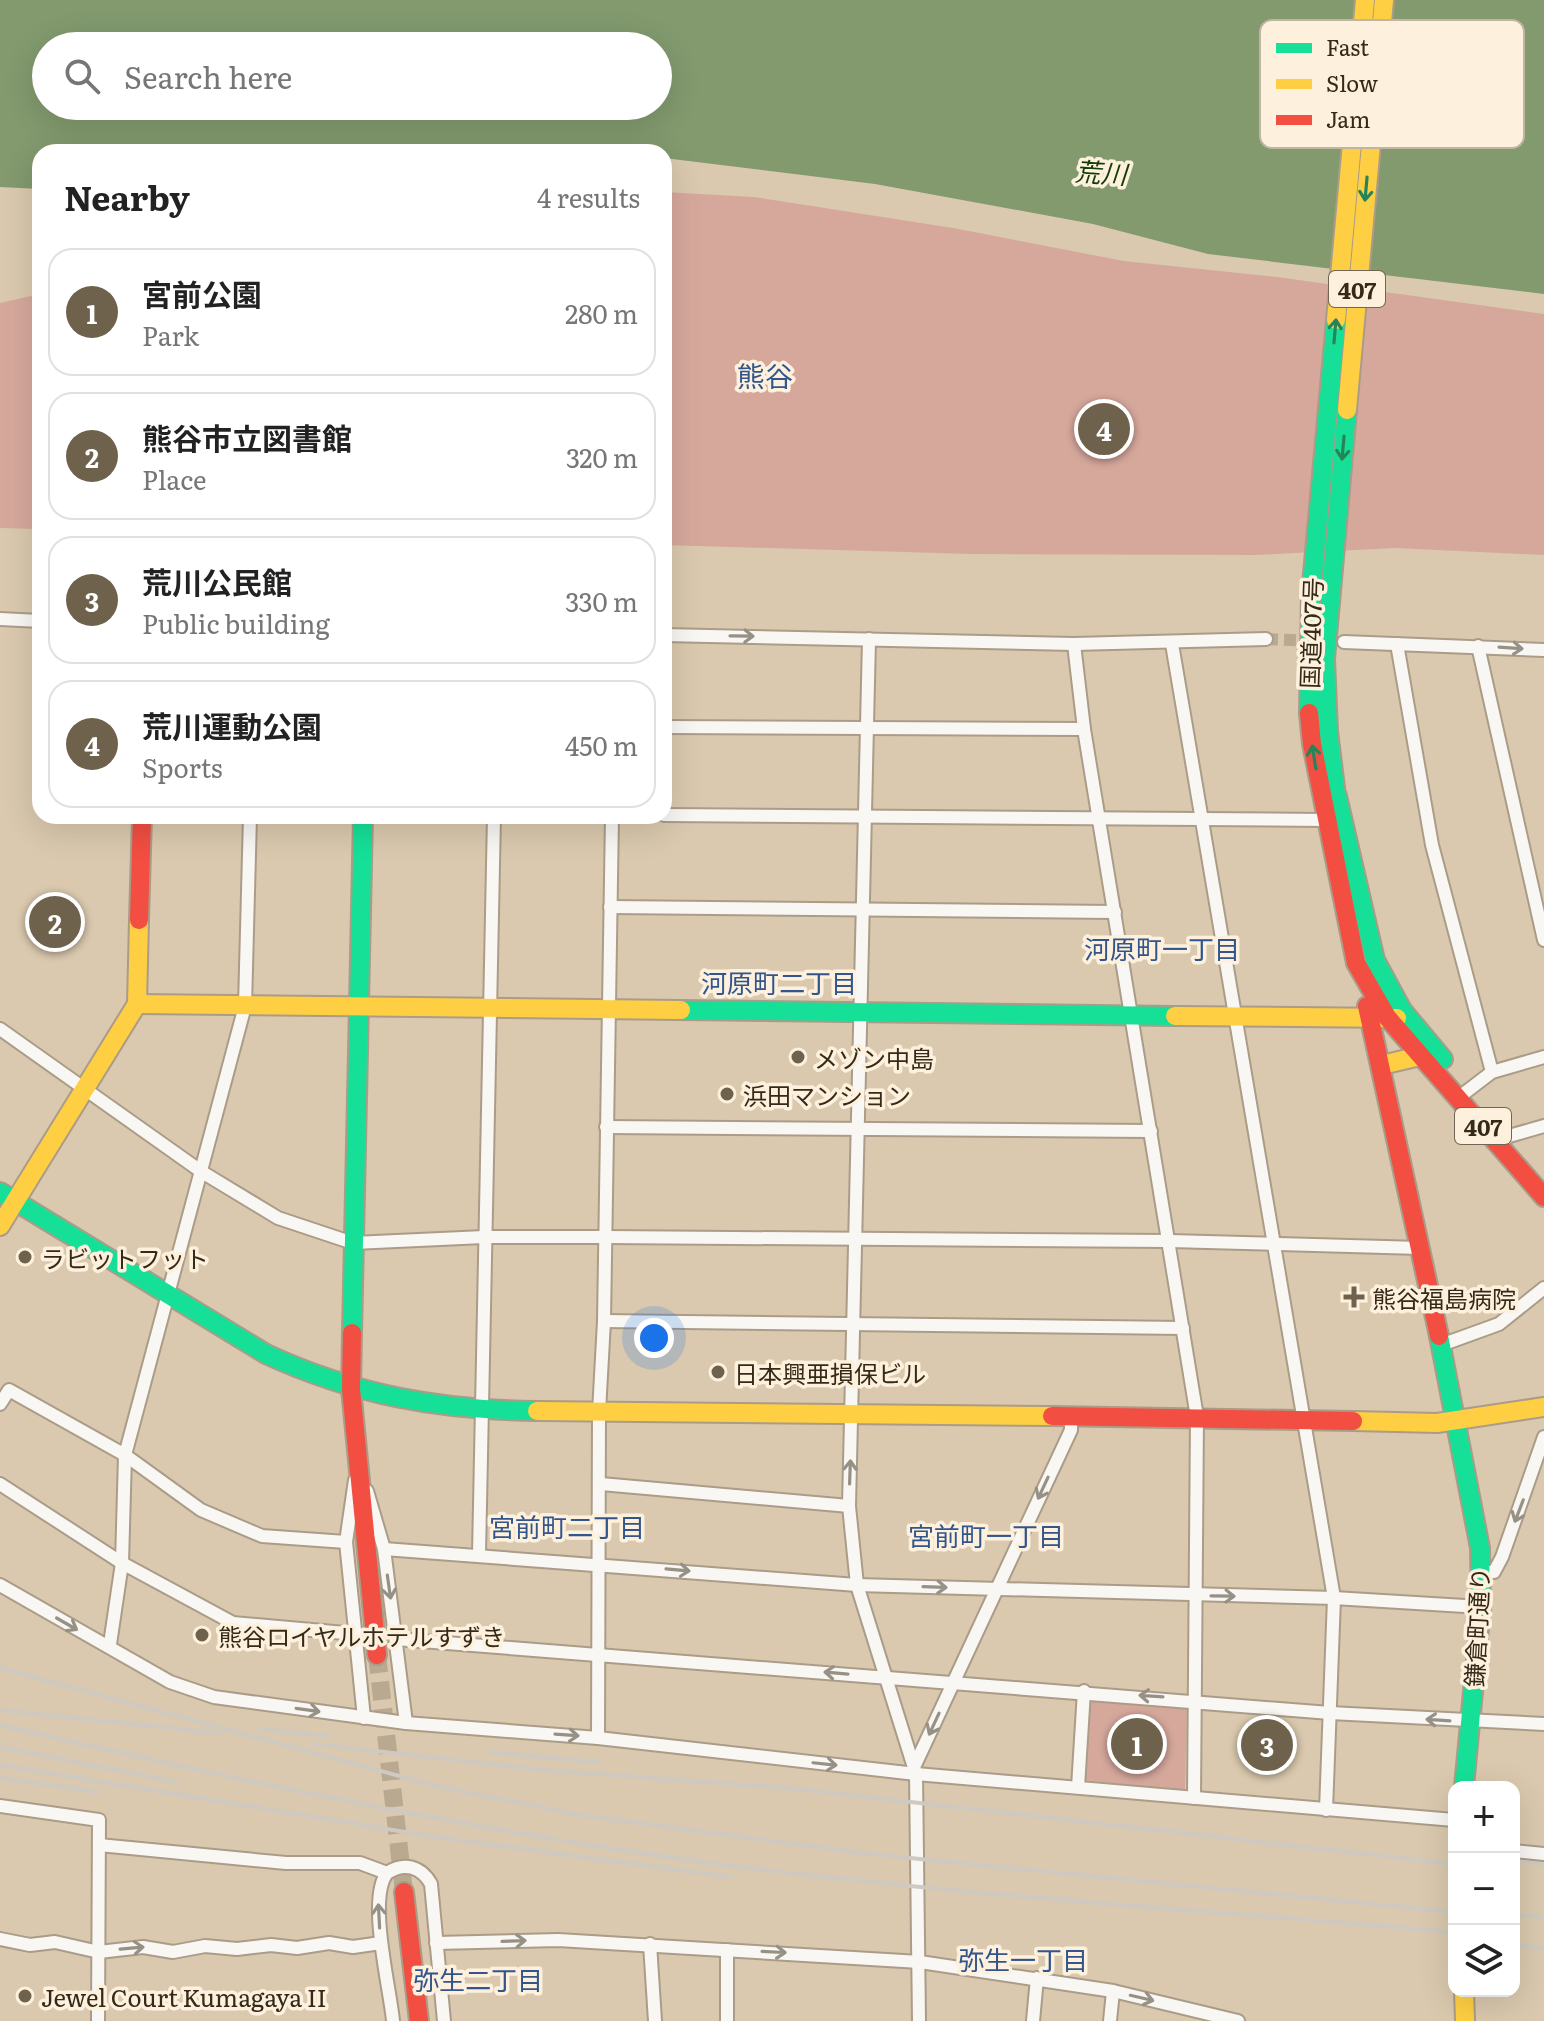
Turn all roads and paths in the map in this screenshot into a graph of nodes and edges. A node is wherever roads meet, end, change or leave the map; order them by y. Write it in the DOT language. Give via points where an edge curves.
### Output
graph roads {
  1 [pos="1365,0"];
  2 [pos="1384,0"];
  3 [pos="1364,20"];
  4 [pos="1382,20"];
  5 [pos="1354,148"];
  6 [pos="1368,148"];
  7 [pos="1322,577"];
  8 [pos="0,619"];
  9 [pos="32,621"];
  10 [pos="672,635"];
  11 [pos="869,639"];
  12 [pos="1266,639"];
  13 [pos="1344,642"];
  14 [pos="1074,644"];
  15 [pos="1172,644"];
  16 [pos="1397,644"];
  17 [pos="1478,646"];
  18 [pos="1544,650"];
  19 [pos="672,727"];
  20 [pos="868,729"];
  21 [pos="1084,729"];
  22 [pos="1336,791"];
  23 [pos="672,815"];
  24 [pos="865,817"];
  25 [pos="1100,820"];
  26 [pos="1326,820"];
  27 [pos="1202,822"];
  28 [pos="142,824"];
  29 [pos="250,824"];
  30 [pos="363,824"];
  31 [pos="494,824"];
  32 [pos="612,824"];
  33 [pos="610,907"];
  34 [pos="862,910"];
  35 [pos="1115,912"];
  36 [pos="1544,940"];
  37 [pos="1361,976"];
  38 [pos="1372,995"];
  39 [pos="137,1004"];
  40 [pos="245,1006"];
  41 [pos="358,1008"];
  42 [pos="489,1009"];
  43 [pos="609,1010"];
  44 [pos="861,1012"];
  45 [pos="1131,1015"];
  46 [pos="1234,1016"];
  47 [pos="1377,1016"];
  48 [pos="1409,1020"];
  49 [pos="0,1029"];
  50 [pos="1420,1056"];
  51 [pos="1544,1057"];
  52 [pos="1386,1064"];
  53 [pos="1492,1072"];
  54 [pos="1386,1083"];
  55 [pos="85,1091"];
  56 [pos="1464,1094"];
  57 [pos="1544,1126"];
  58 [pos="606,1127"];
  59 [pos="858,1130"];
  60 [pos="1151,1131"];
  61 [pos="1504,1140"];
  62 [pos="202,1172"];
  63 [pos="1544,1176"];
  64 [pos="8,1196"];
  65 [pos="1544,1197"];
  66 [pos="0,1226"];
  67 [pos="484,1237"];
  68 [pos="605,1237"];
  69 [pos="855,1240"];
  70 [pos="1170,1241"];
  71 [pos="353,1243"];
  72 [pos="1273,1246"];
  73 [pos="1420,1248"];
  74 [pos="1544,1288"];
  75 [pos="168,1296"];
  76 [pos="604,1321"];
  77 [pos="855,1325"];
  78 [pos="1183,1328"];
  79 [pos="1441,1345"];
  80 [pos="351,1389"];
  81 [pos="0,1404"];
  82 [pos="1544,1407"];
  83 [pos="479,1409"];
  84 [pos="599,1412"];
  85 [pos="853,1416"];
  86 [pos="1071,1416"];
  87 [pos="1197,1417"];
  88 [pos="1303,1419"];
  89 [pos="1457,1421"];
  90 [pos="1544,1437"];
  91 [pos="125,1455"];
  92 [pos="358,1457"];
  93 [pos="0,1484"];
  94 [pos="601,1484"];
  95 [pos="849,1506"];
  96 [pos="346,1542"];
  97 [pos="384,1549"];
  98 [pos="479,1554"];
  99 [pos="122,1563"];
  100 [pos="600,1563"];
  101 [pos="1481,1572"];
  102 [pos="0,1585"];
  103 [pos="857,1585"];
  104 [pos="996,1590"];
  105 [pos="1195,1595"];
  106 [pos="1334,1598"];
  107 [pos="1481,1607"];
  108 [pos="356,1634"];
  109 [pos="396,1639"];
  110 [pos="110,1644"];
  111 [pos="600,1654"];
  112 [pos="377,1655"];
  113 [pos="884,1677"];
  114 [pos="954,1681"];
  115 [pos="1084,1691"];
  116 [pos="1194,1700"];
  117 [pos="1330,1713"];
  118 [pos="364,1718"];
  119 [pos="406,1723"];
  120 [pos="1470,1723"];
  121 [pos="1544,1724"];
  122 [pos="598,1738"];
  123 [pos="915,1769"];
  124 [pos="1465,1781"];
  125 [pos="1078,1787"];
  126 [pos="1194,1798"];
  127 [pos="0,1806"];
  128 [pos="1326,1810"];
  129 [pos="1448,1820"];
  130 [pos="99,1845"];
  131 [pos="1520,1852"];
  132 [pos="1544,1854"];
  133 [pos="387,1873"];
  134 [pos="404,1892"];
  135 [pos="0,1939"];
  136 [pos="381,1943"];
  137 [pos="436,1943"];
  138 [pos="650,1944"];
  139 [pos="727,1950"];
  140 [pos="99,1952"];
  141 [pos="920,1962"];
  142 [pos="1037,1978"];
  143 [pos="1113,1991"];
  144 [pos="1464,1997"];
  145 [pos="98,2021"];
  146 [pos="393,2021"];
  147 [pos="419,2021"];
  148 [pos="444,2021"];
  149 [pos="655,2021"];
  150 [pos="727,2021"];
  151 [pos="919,2021"];
  152 [pos="1033,2021"];
  153 [pos="1110,2021"];
  154 [pos="1238,2021"];
  155 [pos="1465,2021"];
  3 -- 1 [label="main road, 国道407号 / 407, one-way"];
  2 -- 4 [label="main road, 国道407号 / 407, one-way"];
  7 -- 5 [label="main road, 国道407号 / 407, one-way"];
  6 -- 7 [label="main road, 国道407号 / 407, one-way"];
  7 -- 22 [label="main road, 国道407号 / 407"];
  26 -- 7 [label="main road, 国道407号 / 407, one-way" via="1307,687"];
  8 -- 9 [label="street"];
  10 -- 11 [label="street, one-way"];
  11 -- 14 [label="street"];
  11 -- 20 [label="street"];
  12 -- 15 [label="street"];
  13 -- 16 [label="street"];
  14 -- 15 [label="street"];
  14 -- 21 [label="street"];
  15 -- 27 [label="street"];
  16 -- 17 [label="street"];
  16 -- 53 [label="street" via="1432,845"];
  17 -- 18 [label="street, one-way"];
  17 -- 36 [label="street"];
  19 -- 20 [label="street"];
  20 -- 21 [label="street"];
  20 -- 24 [label="street"];
  21 -- 25 [label="street"];
  22 -- 38 [label="main road"];
  22 -- 48 [label="main road, 407" via="1373,953"];
  23 -- 24 [label="street"];
  24 -- 25 [label="street"];
  24 -- 34 [label="street"];
  25 -- 27 [label="street"];
  25 -- 35 [label="street"];
  26 -- 27 [label="street"];
  26 -- 37 [label="main road, 国道407号 / 407"];
  27 -- 46 [label="street"];
  28 -- 39 [label="main road"];
  29 -- 40 [label="street"];
  30 -- 41 [label="main road"];
  31 -- 42 [label="street"];
  32 -- 33 [label="street"];
  33 -- 34 [label="street"];
  33 -- 43 [label="street"];
  34 -- 35 [label="street"];
  34 -- 44 [label="street"];
  35 -- 45 [label="street"];
  37 -- 38 [label="main road, 国道407号 / 407"];
  37 -- 47 [label="main road"];
  38 -- 47 [label="main road, 国道407号 / 407"];
  39 -- 40 [label="main road"];
  39 -- 55 [label="main road"];
  40 -- 41 [label="main road"];
  40 -- 62 [label="street"];
  41 -- 42 [label="main road"];
  41 -- 71 [label="main road"];
  42 -- 43 [label="main road"];
  42 -- 67 [label="street"];
  43 -- 44 [label="main road"];
  43 -- 58 [label="street"];
  44 -- 45 [label="main road"];
  44 -- 59 [label="street"];
  45 -- 46 [label="main road"];
  45 -- 60 [label="street"];
  46 -- 47 [label="main road"];
  46 -- 72 [label="street"];
  47 -- 48 [label="main road"];
  47 -- 50 [label="main road, 国道407号 / 407"];
  47 -- 52 [label="main road"];
  47 -- 54 [label="main road" via="1380,1072"];
  48 -- 56 [label="main road, 国道407号 / 407"];
  49 -- 55 [label="street"];
  50 -- 52 [label="main road"];
  50 -- 56 [label="main road, 国道407号 / 407"];
  51 -- 53 [label="street"];
  52 -- 54 [label="main road"];
  53 -- 56 [label="street"];
  54 -- 73 [label="main road, 鎌倉町通り"];
  55 -- 62 [label="street"];
  55 -- 64 [label="main road"];
  56 -- 61 [label="main road, 国道407号 / 407"];
  57 -- 61 [label="street"];
  58 -- 59 [label="street"];
  58 -- 68 [label="street"];
  59 -- 60 [label="street"];
  59 -- 69 [label="street"];
  60 -- 70 [label="street"];
  61 -- 63 [label="main road, 国道407号 / 407"];
  61 -- 65 [label="main road, 国道407号 / 407"];
  62 -- 71 [label="street" via="278,1218"];
  62 -- 75 [label="street"];
  64 -- 66 [label="main road"];
  64 -- 75 [label="main road"];
  67 -- 68 [label="street"];
  67 -- 71 [label="street"];
  67 -- 83 [label="street"];
  68 -- 69 [label="street"];
  68 -- 76 [label="street"];
  69 -- 70 [label="street"];
  69 -- 77 [label="street"];
  70 -- 72 [label="street"];
  70 -- 78 [label="street"];
  71 -- 80 [label="main road"];
  72 -- 73 [label="street"];
  72 -- 88 [label="street"];
  73 -- 79 [label="main road, 鎌倉町通り"];
  74 -- 79 [label="street" via="1499,1324"];
  75 -- 80 [label="main road" via="266,1354"];
  75 -- 91 [label="street"];
  76 -- 77 [label="street"];
  76 -- 84 [label="street"];
  77 -- 78 [label="street"];
  77 -- 85 [label="street"];
  78 -- 87 [label="street"];
  79 -- 89 [label="main road, 鎌倉町通り"];
  80 -- 83 [label="main road"];
  80 -- 92 [label="main road"];
  81 -- 91 [label="street" via="9,1390"];
  82 -- 89 [label="main road"];
  83 -- 84 [label="main road"];
  83 -- 98 [label="street"];
  84 -- 85 [label="main road"];
  84 -- 94 [label="street"];
  85 -- 86 [label="main road"];
  95 -- 85 [label="street, one-way"];
  86 -- 87 [label="main road"];
  86 -- 104 [label="street, one-way" via="1071,1430"];
  87 -- 88 [label="main road"];
  87 -- 105 [label="street"];
  88 -- 89 [label="main road"];
  88 -- 106 [label="street"];
  89 -- 101 [label="main road, 鎌倉町通り"];
  90 -- 101 [label="street, one-way" via="1502,1557 1494,1572"];
  91 -- 96 [label="street" via="201,1510 262,1536"];
  91 -- 99 [label="street"];
  92 -- 96 [label="street"];
  92 -- 97 [label="street"];
  92 -- 112 [label="main road"];
  93 -- 99 [label="street"];
  94 -- 95 [label="street"];
  94 -- 100 [label="street"];
  95 -- 103 [label="street"];
  96 -- 108 [label="street"];
  97 -- 98 [label="street"];
  97 -- 109 [label="street, one-way"];
  98 -- 100 [label="street"];
  99 -- 108 [label="street" via="233,1623"];
  99 -- 110 [label="street"];
  100 -- 103 [label="street, one-way"];
  100 -- 111 [label="street"];
  101 -- 107 [label="main road, 鎌倉町通り"];
  102 -- 110 [label="street, one-way" via="94,1640"];
  103 -- 104 [label="street, one-way"];
  103 -- 113 [label="street"];
  104 -- 105 [label="street"];
  104 -- 114 [label="street"];
  105 -- 106 [label="street, one-way"];
  105 -- 116 [label="street"];
  106 -- 107 [label="street"];
  106 -- 117 [label="street"];
  107 -- 120 [label="main road, 鎌倉町通り"];
  108 -- 118 [label="street"];
  109 -- 111 [label="street"];
  109 -- 119 [label="street"];
  110 -- 118 [label="street, one-way" via="170,1682 214,1697"];
  113 -- 111 [label="street, one-way"];
  111 -- 122 [label="street"];
  113 -- 114 [label="street"];
  113 -- 123 [label="street"];
  114 -- 115 [label="street"];
  114 -- 123 [label="street, one-way"];
  116 -- 115 [label="street, one-way"];
  115 -- 125 [label="street"];
  116 -- 117 [label="street"];
  116 -- 126 [label="street"];
  120 -- 117 [label="street, one-way"];
  117 -- 128 [label="street"];
  118 -- 119 [label="street"];
  119 -- 122 [label="street, one-way"];
  120 -- 121 [label="street"];
  120 -- 124 [label="main road, 鎌倉町通り"];
  122 -- 123 [label="street, one-way"];
  123 -- 125 [label="street"];
  123 -- 141 [label="street"];
  125 -- 126 [label="street"];
  126 -- 128 [label="street"];
  127 -- 130 [label="street" via="99,1820"];
  128 -- 129 [label="street"];
  130 -- 133 [label="street" via="286,1863 360,1863"];
  130 -- 140 [label="street"];
  131 -- 132 [label="street"];
  136 -- 133 [label="street, one-way" via="378,1890"];
  133 -- 137 [label="street" via="404,1866 427,1877"];
  134 -- 147 [label="main road"];
  135 -- 140 [label="street" via="55,1942"];
  140 -- 136 [label="street, one-way"];
  136 -- 146 [label="street"];
  137 -- 138 [label="street, one-way"];
  137 -- 148 [label="street"];
  138 -- 139 [label="street"];
  138 -- 149 [label="street"];
  139 -- 141 [label="street, one-way"];
  139 -- 150 [label="street"];
  140 -- 145 [label="street"];
  141 -- 142 [label="street"];
  141 -- 151 [label="street"];
  142 -- 143 [label="street"];
  142 -- 152 [label="street"];
  143 -- 153 [label="street"];
  143 -- 154 [label="street, one-way"];
  144 -- 155 [label="main road"];
}
